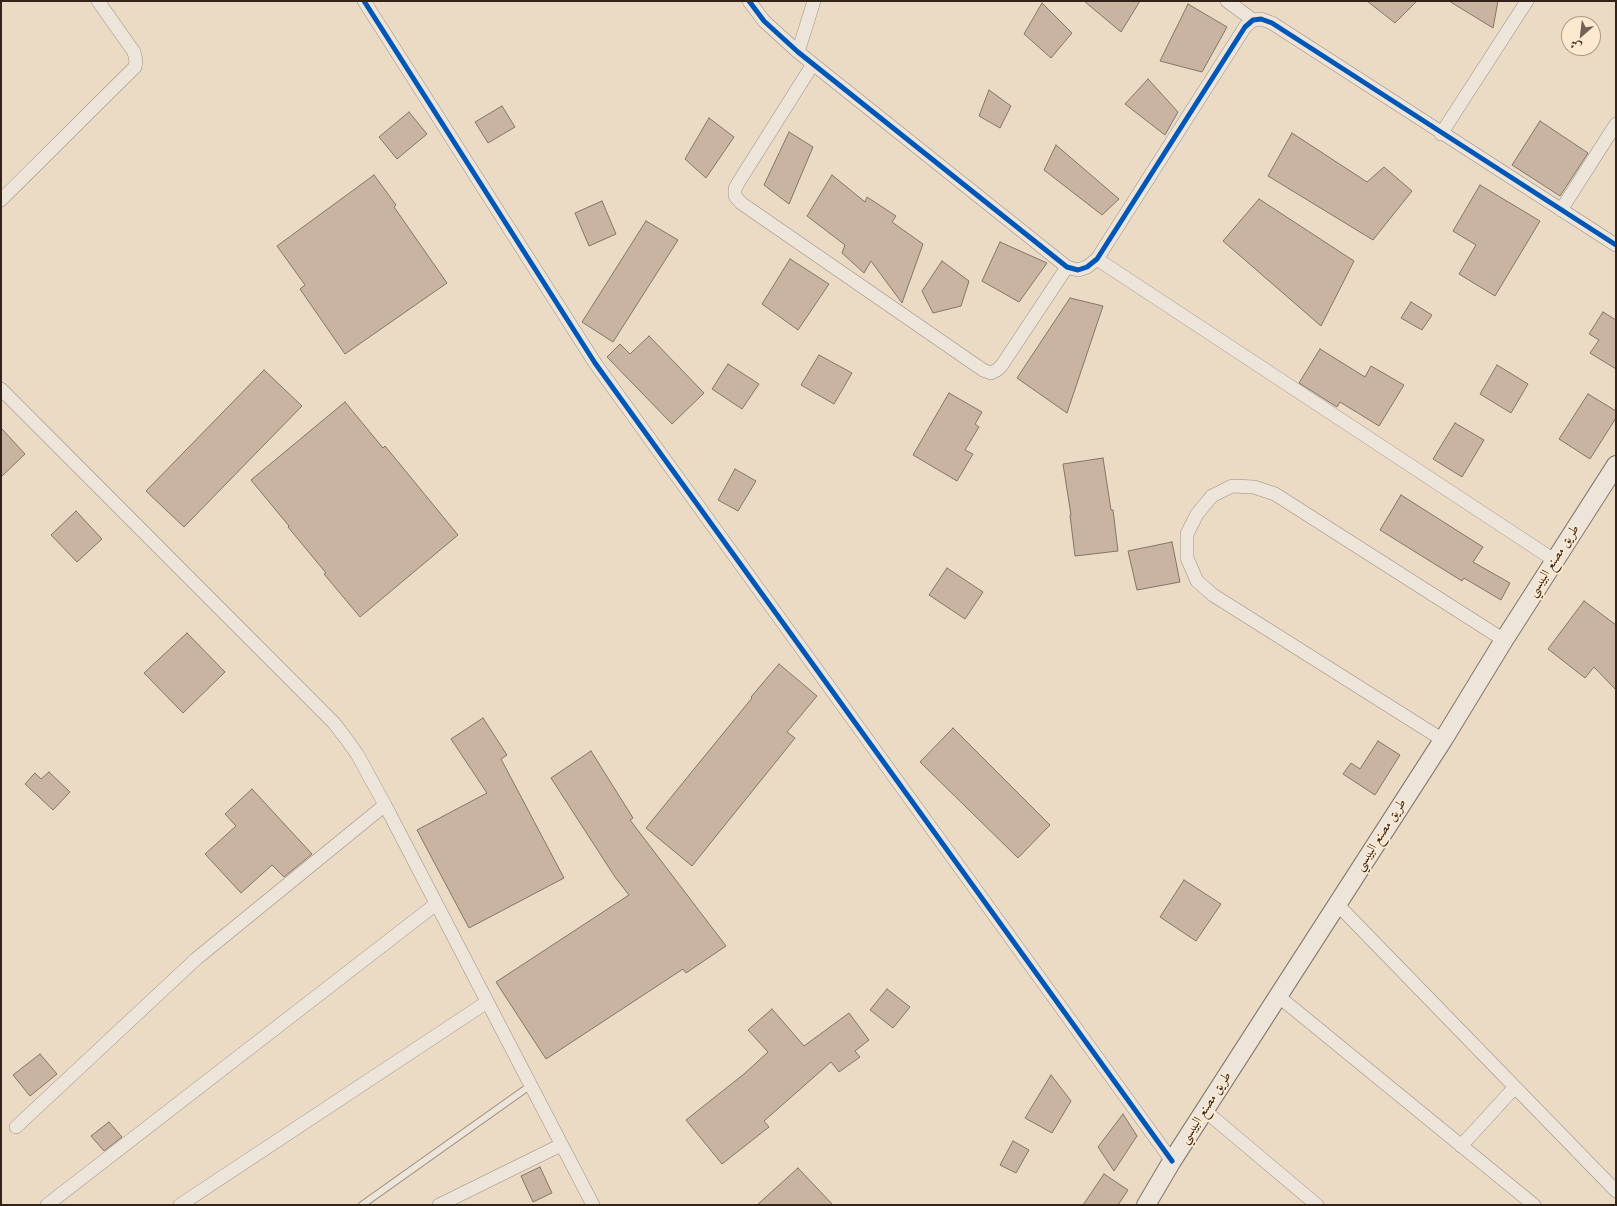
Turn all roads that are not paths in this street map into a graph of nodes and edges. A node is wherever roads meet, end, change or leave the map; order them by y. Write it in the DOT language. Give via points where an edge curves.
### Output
graph roads {
  1 [pos="98,1"];
  2 [pos="364,1"];
  3 [pos="749,1"];
  4 [pos="814,1"];
  5 [pos="1227,1"];
  6 [pos="1528,1"];
  7 [pos="1253,20"];
  8 [pos="798,52"];
  9 [pos="813,64"];
  10 [pos="1616,124"];
  11 [pos="1441,134"];
  12 [pos="1,200"];
  13 [pos="1561,210"];
  14 [pos="1616,245"];
  15 [pos="1097,259"];
  16 [pos="1067,267"];
  17 [pos="1,388"];
  18 [pos="1616,465"];
  19 [pos="1554,560"];
  20 [pos="1504,640"];
  21 [pos="1443,740"];
  22 [pos="385,805"];
  23 [pos="436,904"];
  24 [pos="1337,904"];
  25 [pos="1278,996"];
  26 [pos="487,1002"];
  27 [pos="530,1085"];
  28 [pos="1515,1087"];
  29 [pos="1204,1110"];
  30 [pos="16,1127"];
  31 [pos="561,1145"];
  32 [pos="1461,1146"];
  33 [pos="1172,1160"];
  34 [pos="1616,1191"];
  35 [pos="47,1205"];
  36 [pos="180,1205"];
  37 [pos="362,1205"];
  38 [pos="439,1205"];
  39 [pos="593,1205"];
  40 [pos="1146,1205"];
  41 [pos="1317,1205"];
  42 [pos="1534,1205"];
  1 -- 12 [label="street" via="134,52 135,68"];
  2 -- 33 [label="street" via="595,363"];
  3 -- 8 [label="street" via="764,21"];
  4 -- 8 [label="street"];
  5 -- 7 [label="street"];
  6 -- 11 [label="street"];
  7 -- 11 [label="street" via="1261,19 1272,23"];
  7 -- 15 [label="street" via="1245,27"];
  8 -- 9 [label="street"];
  9 -- 16 [label="street"];
  9 -- 16 [label="street" via="738,183 735,196 741,203 983,370 991,373 1002,365"];
  10 -- 13 [label="street"];
  11 -- 13 [label="street"];
  13 -- 14 [label="street"];
  15 -- 16 [label="street" via="1088,267 1078,270"];
  15 -- 19 [label="street"];
  17 -- 22 [label="street" via="334,723 357,754"];
  18 -- 19 [label="main road, طريق مصنع البيبسي"];
  19 -- 20 [label="main road, طريق مصنع البيبسي"];
  20 -- 21 [label="main road, طريق مصنع البيبسي"];
  20 -- 21 [label="street" via="1275,494 1254,486 1232,486 1212,496 1197,514 1187,534 1187,558 1197,581 1213,595"];
  21 -- 24 [label="main road, طريق مصنع البيبسي"];
  22 -- 23 [label="street"];
  22 -- 30 [label="street" via="196,959"];
  23 -- 26 [label="street"];
  23 -- 35 [label="street"];
  24 -- 25 [label="main road, طريق مصنع البيبسي"];
  24 -- 28 [label="street"];
  25 -- 29 [label="main road, طريق مصنع البيبسي"];
  25 -- 32 [label="street"];
  26 -- 27 [label="street"];
  26 -- 36 [label="street"];
  27 -- 31 [label="street"];
  27 -- 37 [label="lane"];
  28 -- 32 [label="street"];
  28 -- 34 [label="street"];
  29 -- 33 [label="main road, طريق مصنع البيبسي"];
  29 -- 41 [label="street"];
  31 -- 38 [label="street"];
  31 -- 39 [label="street"];
  32 -- 42 [label="street"];
  33 -- 40 [label="main road, طريق مصنع البيبسي"];
}
